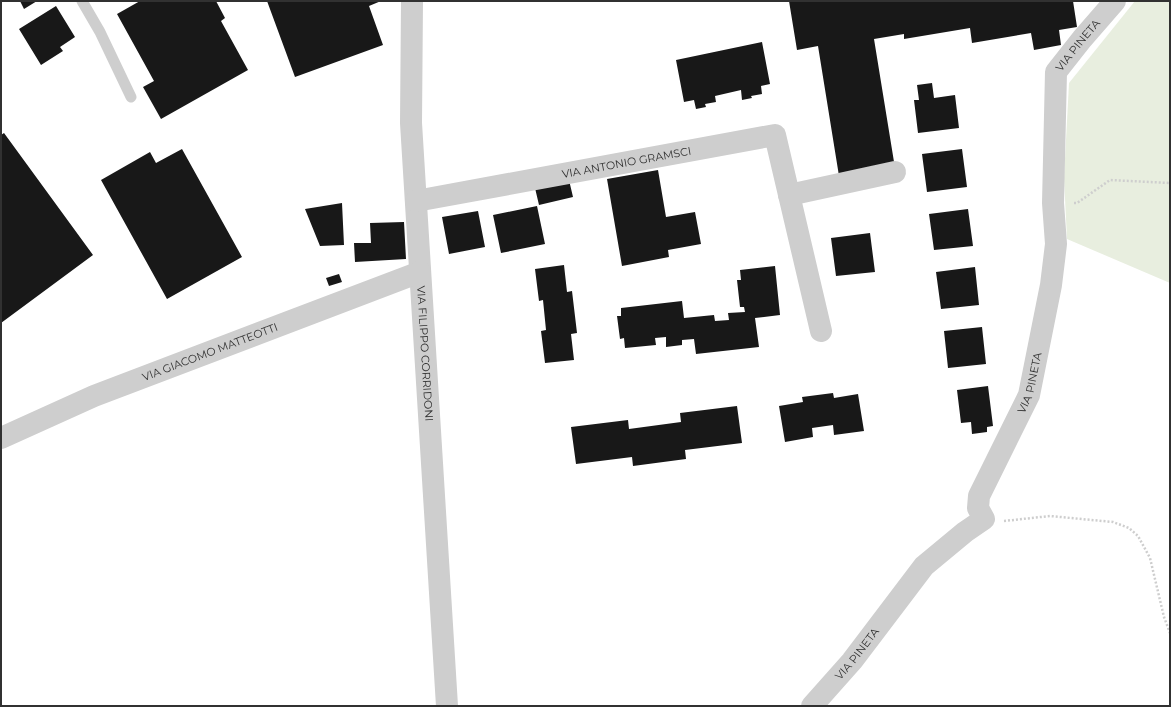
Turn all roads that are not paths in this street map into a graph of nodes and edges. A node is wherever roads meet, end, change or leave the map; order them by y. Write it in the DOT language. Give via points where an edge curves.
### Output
graph roads {
  1 [pos="82,1"];
  2 [pos="412,1"];
  3 [pos="1115,1"];
  4 [pos="130,97"];
  5 [pos="895,172"];
  6 [pos="789,195"];
  7 [pos="416,201"];
  8 [pos="420,272"];
  9 [pos="821,330"];
  10 [pos="1,438"];
  11 [pos="447,706"];
  12 [pos="812,706"];
  1 -- 4 [label="lane" via="100,32"];
  2 -- 7 [label="street, VIA FILIPPO CORRIDONI" via="411,123"];
  3 -- 12 [label="street, VIA PINETA" via="1056,72 1053,202 1056,244 1051,286 1030,394 979,496 978,508 984,519 924,566 852,661"];
  5 -- 6 [label="street"];
  6 -- 7 [label="street, VIA ANTONIO GRAMSCI" via="775,135"];
  6 -- 9 [label="street, VIA ANTONIO GRAMSCI"];
  7 -- 8 [label="street, VIA FILIPPO CORRIDONI"];
  8 -- 10 [label="street, VIA GIACOMO MATTEOTTI" via="94,396"];
  8 -- 11 [label="street, VIA FILIPPO CORRIDONI"];
}
